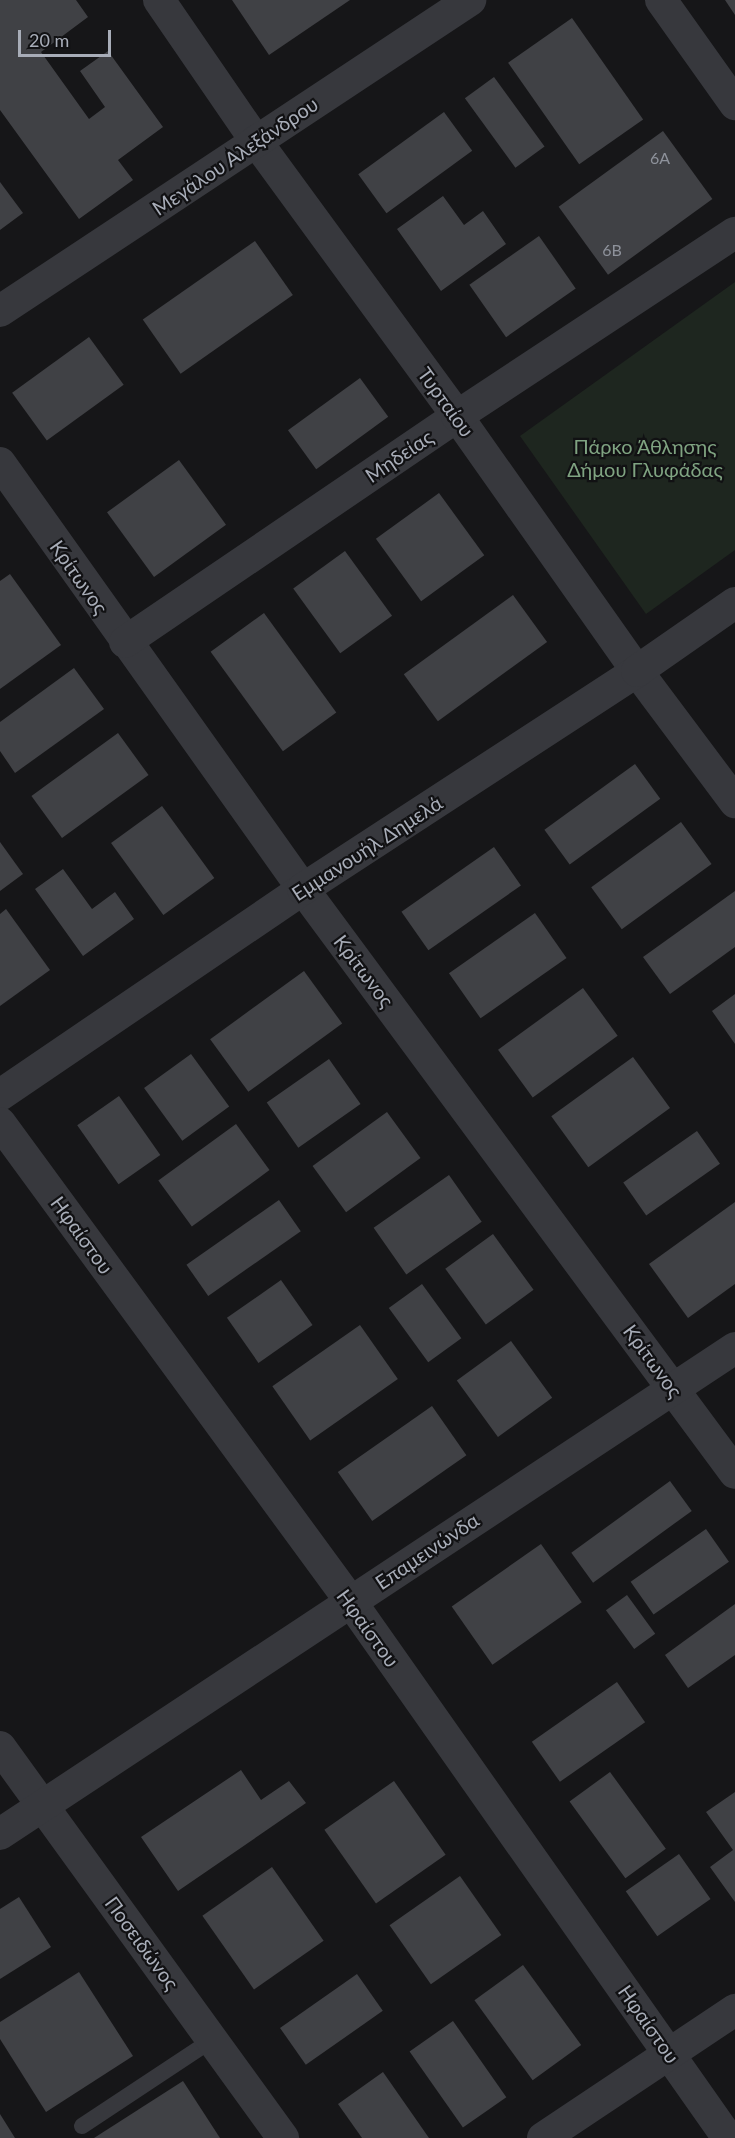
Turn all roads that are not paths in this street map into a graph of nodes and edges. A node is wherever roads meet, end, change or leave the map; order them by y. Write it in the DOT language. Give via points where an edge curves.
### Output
graph roads {
  1 [pos="159,0"];
  2 [pos="470,0"];
  3 [pos="660,0"];
  4 [pos="735,104"];
  5 [pos="256,141"];
  6 [pos="735,233"];
  7 [pos="0,311"];
  8 [pos="457,416"];
  9 [pos="0,463"];
  10 [pos="735,603"];
  11 [pos="125,642"];
  12 [pos="637,671"];
  13 [pos="735,802"];
  14 [pos="303,889"];
  15 [pos="0,1095"];
  16 [pos="0,1123"];
  17 [pos="735,1348"];
  18 [pos="674,1388"];
  19 [pos="735,1473"];
  20 [pos="351,1602"];
  21 [pos="0,1747"];
  22 [pos="43,1806"];
  23 [pos="0,1834"];
  24 [pos="735,2010"];
  25 [pos="212,2040"];
  26 [pos="670,2052"];
  27 [pos="82,2126"];
  28 [pos="284,2138"];
  29 [pos="543,2138"];
  30 [pos="728,2138"];
  1 -- 5 [label="street, Τυρταίου"];
  2 -- 5 [label="street, Μεγάλου Αλεξάνδρου"];
  3 -- 4 [label="street"];
  5 -- 7 [label="street, Μεγάλου Αλεξάνδρου"];
  5 -- 8 [label="street, Τυρταίου"];
  6 -- 8 [label="street, Μηδείας"];
  8 -- 11 [label="street, Μηδείας"];
  8 -- 12 [label="street, Τυρταίου"];
  9 -- 11 [label="street, Κρίτωνος"];
  10 -- 12 [label="street, Εμμανουήλ Δημελά"];
  11 -- 14 [label="street, Κρίτωνος"];
  12 -- 13 [label="street, Τυρταίου"];
  12 -- 14 [label="street, Εμμανουήλ Δημελά"];
  14 -- 15 [label="street, Εμμανουήλ Δημελά"];
  14 -- 18 [label="street, Κρίτωνος"];
  16 -- 20 [label="street, Ηφαίστου"];
  17 -- 18 [label="street, Επαμεινώνδα"];
  18 -- 19 [label="street, Κρίτωνος"];
  18 -- 20 [label="street, Επαμεινώνδα"];
  20 -- 22 [label="street, Επαμεινώνδα"];
  20 -- 26 [label="street, Ηφαίστου"];
  21 -- 22 [label="street, Ποσειδώνος"];
  22 -- 23 [label="street, Επαμεινώνδα"];
  22 -- 25 [label="street, Ποσειδώνος"];
  24 -- 26 [label="street"];
  25 -- 27 [label="lane"];
  25 -- 28 [label="street, Ποσειδώνος"];
  26 -- 29 [label="street"];
  26 -- 30 [label="street, Ηφαίστου"];
}
